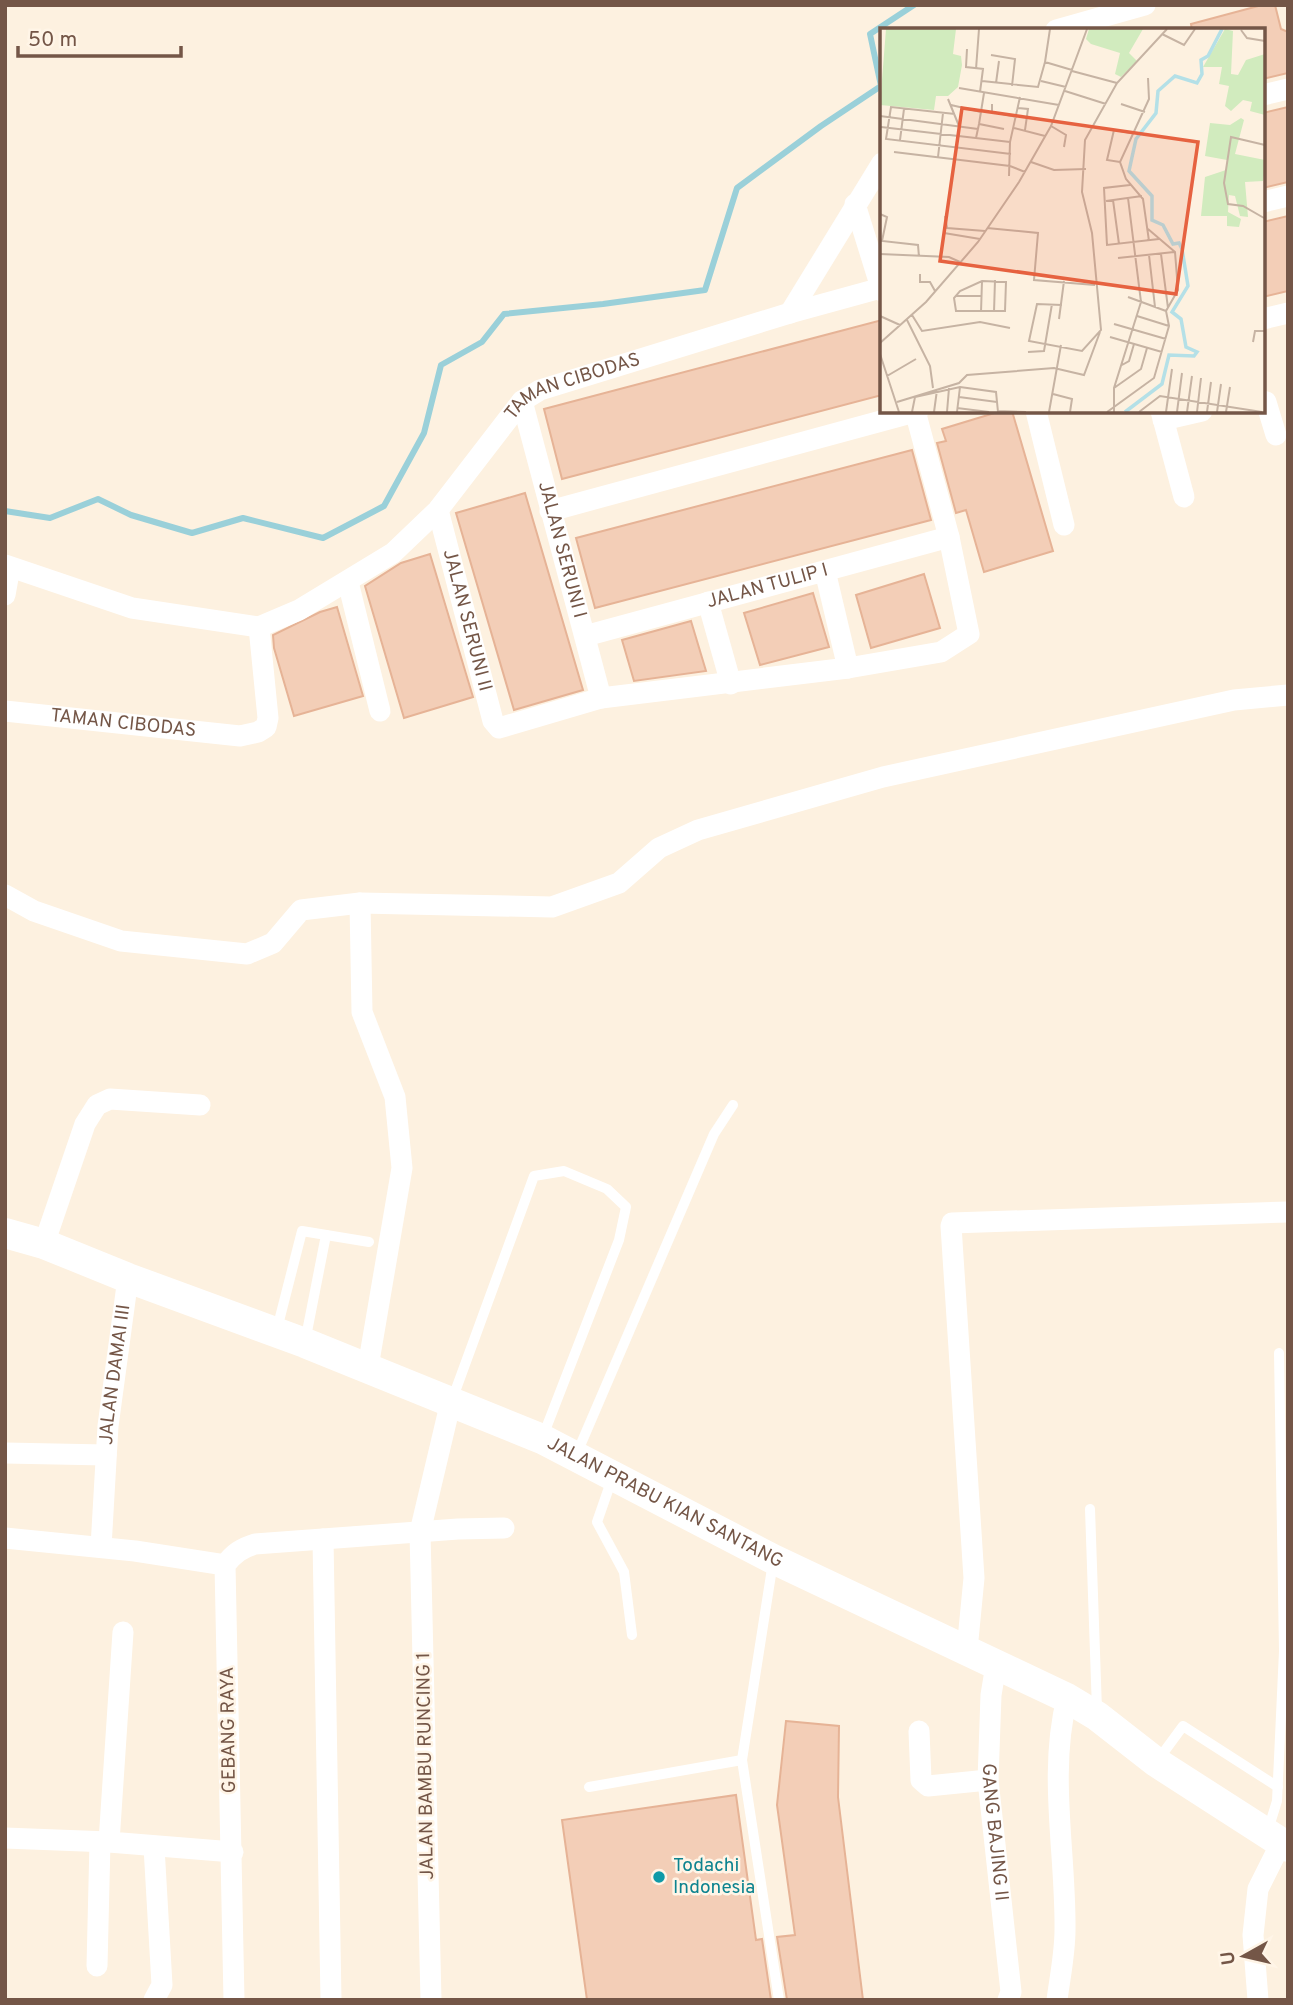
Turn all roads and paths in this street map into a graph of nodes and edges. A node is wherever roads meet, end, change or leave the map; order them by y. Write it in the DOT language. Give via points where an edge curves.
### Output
graph roads {
  1 [pos="1144,5"];
  2 [pos="1063,28"];
  3 [pos="1288,89"];
  4 [pos="1265,95"];
  5 [pos="880,166"];
  6 [pos="1288,196"];
  7 [pos="1265,202"];
  8 [pos="855,204"];
  9 [pos="880,287"];
  10 [pos="880,290"];
  11 [pos="790,313"];
  12 [pos="1288,313"];
  13 [pos="1265,319"];
  14 [pos="522,401"];
  15 [pos="1265,402"];
  16 [pos="912,413"];
  17 [pos="916,413"];
  18 [pos="1036,413"];
  19 [pos="1186,413"];
  20 [pos="1162,416"];
  21 [pos="1276,435"];
  22 [pos="1184,497"];
  23 [pos="438,510"];
  24 [pos="550,511"];
  25 [pos="1064,525"];
  26 [pos="949,537"];
  27 [pos="8,566"];
  28 [pos="825,571"];
  29 [pos="348,582"];
  30 [pos="5,595"];
  31 [pos="708,602"];
  32 [pos="259,627"];
  33 [pos="585,636"];
  34 [pos="848,668"];
  35 [pos="732,684"];
  36 [pos="1288,695"];
  37 [pos="601,698"];
  38 [pos="5,711"];
  39 [pos="380,711"];
  40 [pos="5,895"];
  41 [pos="360,902"];
  42 [pos="200,1104"];
  43 [pos="733,1105"];
  44 [pos="1288,1212"];
  45 [pos="5,1233"];
  46 [pos="326,1235"];
  47 [pos="369,1242"];
  48 [pos="44,1244"];
  49 [pos="128,1278"];
  50 [pos="277,1332"];
  51 [pos="304,1343"];
  52 [pos="1279,1353"];
  53 [pos="368,1367"];
  54 [pos="451,1401"];
  55 [pos="542,1439"];
  56 [pos="5,1453"];
  57 [pos="106,1455"];
  58 [pos="576,1456"];
  59 [pos="613,1476"];
  60 [pos="1090,1509"];
  61 [pos="504,1528"];
  62 [pos="421,1531"];
  63 [pos="5,1538"];
  64 [pos="323,1539"];
  65 [pos="102,1547"];
  66 [pos="773,1559"];
  67 [pos="225,1565"];
  68 [pos="123,1632"];
  69 [pos="632,1635"];
  70 [pos="967,1650"];
  71 [pos="996,1665"];
  72 [pos="1067,1698"];
  73 [pos="1097,1716"];
  74 [pos="919,1731"];
  75 [pos="742,1760"];
  76 [pos="1156,1762"];
  77 [pos="988,1780"];
  78 [pos="589,1787"];
  79 [pos="1278,1787"];
  80 [pos="5,1838"];
  81 [pos="1279,1841"];
  82 [pos="105,1842"];
  83 [pos="154,1847"];
  84 [pos="233,1852"];
  85 [pos="97,1966"];
  86 [pos="1255,1999"];
  87 [pos="154,2000"];
  88 [pos="234,2000"];
  89 [pos="331,2000"];
  90 [pos="431,2000"];
  91 [pos="779,2000"];
  92 [pos="1008,2000"];
  93 [pos="1057,2000"];
  1 -- 2 [label="street"];
  3 -- 4 [label="street"];
  5 -- 8 [label="street"];
  6 -- 7 [label="street"];
  8 -- 9 [label="street"];
  8 -- 11 [label="street"];
  10 -- 11 [label="street, TAMAN CIBODAS"];
  11 -- 14 [label="street, TAMAN CIBODAS" via="540,390"];
  12 -- 13 [label="street"];
  14 -- 23 [label="street, TAMAN CIBODAS"];
  14 -- 24 [label="street, JALAN SERUNI I"];
  15 -- 21 [label="street"];
  16 -- 24 [label="street"];
  17 -- 26 [label="street"];
  18 -- 25 [label="street"];
  19 -- 20 [label="street"];
  20 -- 22 [label="street"];
  23 -- 29 [label="street, TAMAN CIBODAS" via="393,553"];
  23 -- 37 [label="street, JALAN SERUNI II" via="492,721 499,728"];
  24 -- 33 [label="street, JALAN SERUNI I"];
  26 -- 28 [label="street, JALAN TULIP I"];
  26 -- 34 [label="street" via="969,634 941,652"];
  27 -- 30 [label="street"];
  27 -- 32 [label="street" via="132,608"];
  28 -- 31 [label="street, JALAN TULIP I"];
  28 -- 34 [label="street"];
  29 -- 32 [label="street, TAMAN CIBODAS"];
  29 -- 39 [label="street"];
  31 -- 33 [label="street, JALAN TULIP I"];
  31 -- 35 [label="street"];
  32 -- 38 [label="street, TAMAN CIBODAS" via="268,718 267,727 258,732 240,736"];
  33 -- 37 [label="street, JALAN SERUNI I"];
  34 -- 35 [label="street"];
  35 -- 37 [label="street"];
  36 -- 41 [label="street" via="1234,700 883,776 698,830 659,848 620,883 552,907"];
  40 -- 41 [label="street" via="34,911 121,941 247,954 273,943 300,910"];
  41 -- 53 [label="street" via="362,1012 395,1097 402,1168"];
  42 -- 48 [label="street" via="110,1099 97,1105 85,1124"];
  43 -- 58 [label="lane" via="714,1134"];
  44 -- 70 [label="street" via="952,1223 974,1578"];
  45 -- 48 [label="main road, JALAN PRABU KIAN SANTANG"];
  46 -- 47 [label="lane"];
  46 -- 50 [label="lane" via="302,1231"];
  46 -- 51 [label="lane"];
  48 -- 49 [label="main road, JALAN PRABU KIAN SANTANG"];
  49 -- 50 [label="main road, JALAN PRABU KIAN SANTANG"];
  49 -- 57 [label="street, JALAN DAMAI III"];
  50 -- 51 [label="main road, JALAN PRABU KIAN SANTANG"];
  51 -- 53 [label="main road, JALAN PRABU KIAN SANTANG"];
  52 -- 79 [label="lane" via="1284,1651"];
  53 -- 54 [label="main road, JALAN PRABU KIAN SANTANG"];
  54 -- 55 [label="main road, JALAN PRABU KIAN SANTANG"];
  54 -- 55 [label="lane" via="534,1176 564,1171 607,1189 626,1207 619,1240"];
  54 -- 62 [label="street"];
  55 -- 58 [label="main road, JALAN PRABU KIAN SANTANG"];
  56 -- 57 [label="street, JALAN DAMAI III"];
  57 -- 65 [label="street"];
  58 -- 59 [label="main road, JALAN PRABU KIAN SANTANG"];
  59 -- 66 [label="main road, JALAN PRABU KIAN SANTANG"];
  59 -- 69 [label="lane" via="597,1522 624,1572"];
  60 -- 73 [label="lane"];
  61 -- 62 [label="street"];
  62 -- 64 [label="street"];
  62 -- 90 [label="street, JALAN BAMBU RUNCING 1"];
  63 -- 65 [label="street"];
  64 -- 67 [label="street" via="256,1544 243,1548"];
  64 -- 89 [label="street"];
  65 -- 67 [label="street"];
  66 -- 70 [label="main road, JALAN PRABU KIAN SANTANG"];
  66 -- 75 [label="lane"];
  67 -- 84 [label="street, GEBANG RAYA"];
  68 -- 82 [label="street"];
  70 -- 71 [label="main road, JALAN PRABU KIAN SANTANG"];
  71 -- 72 [label="main road, JALAN PRABU KIAN SANTANG"];
  71 -- 77 [label="street, GANG BAJING II"];
  72 -- 73 [label="main road, JALAN PRABU KIAN SANTANG"];
  72 -- 93 [label="street" via="1058,1787 1065,1932"];
  73 -- 76 [label="main road, JALAN PRABU KIAN SANTANG"];
  74 -- 77 [label="street" via="924,1784"];
  75 -- 78 [label="lane"];
  75 -- 91 [label="lane"];
  76 -- 79 [label="lane" via="1183,1726"];
  76 -- 81 [label="main road, JALAN PRABU KIAN SANTANG"];
  77 -- 92 [label="street, GANG BAJING II" via="1011,1992"];
  79 -- 81 [label="lane"];
  80 -- 82 [label="street"];
  81 -- 86 [label="street" via="1258,1889 1253,1935"];
  82 -- 83 [label="street"];
  82 -- 85 [label="street"];
  83 -- 84 [label="street"];
  83 -- 87 [label="street" via="162,1985"];
  84 -- 88 [label="street, GEBANG RAYA"];
}
